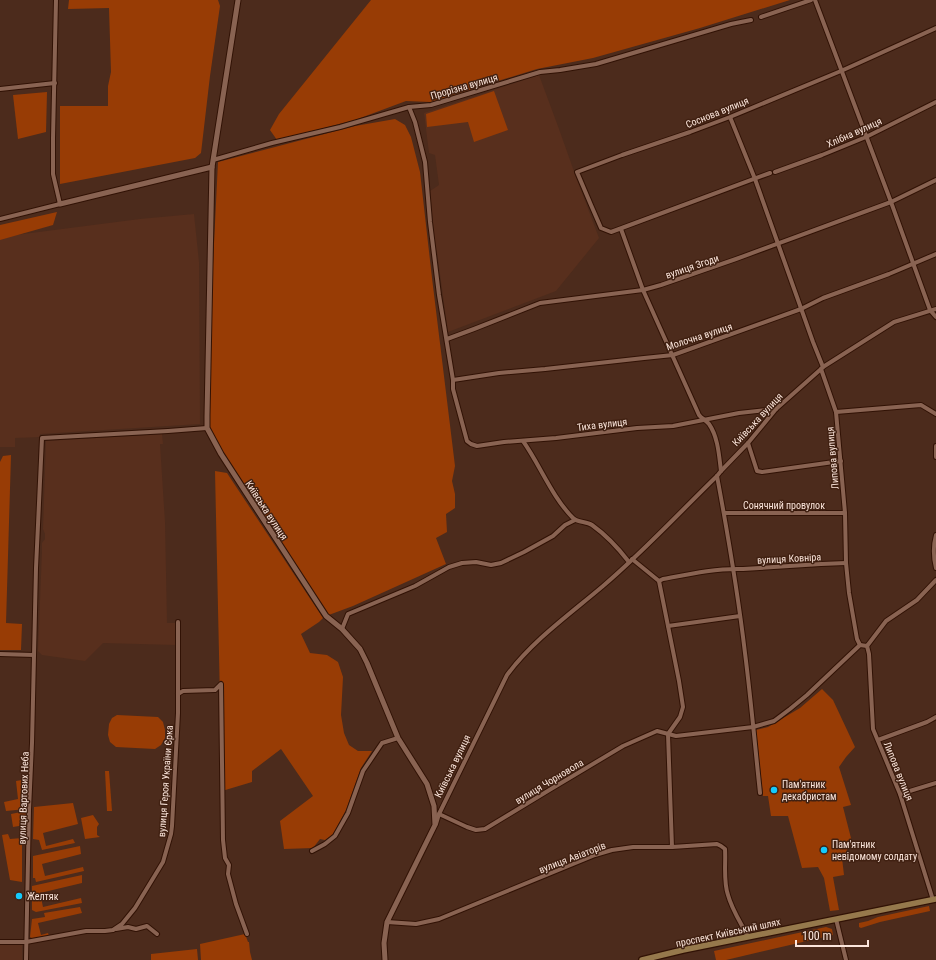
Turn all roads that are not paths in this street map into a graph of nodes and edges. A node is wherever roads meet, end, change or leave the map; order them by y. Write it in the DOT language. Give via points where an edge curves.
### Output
graph roads {
  1 [pos="56,0"];
  2 [pos="238,0"];
  3 [pos="811,0"];
  4 [pos="815,0"];
  5 [pos="761,17"];
  6 [pos="751,20"];
  7 [pos="936,28"];
  8 [pos="841,71"];
  9 [pos="55,83"];
  10 [pos="0,89"];
  11 [pos="936,102"];
  12 [pos="409,107"];
  13 [pos="730,116"];
  14 [pos="866,137"];
  15 [pos="213,160"];
  16 [pos="212,167"];
  17 [pos="775,172"];
  18 [pos="770,173"];
  19 [pos="755,179"];
  20 [pos="936,180"];
  21 [pos="891,202"];
  22 [pos="60,204"];
  23 [pos="0,219"];
  24 [pos="621,229"];
  25 [pos="778,243"];
  26 [pos="936,254"];
  27 [pos="914,264"];
  28 [pos="643,290"];
  29 [pos="801,309"];
  30 [pos="936,309"];
  31 [pos="930,310"];
  32 [pos="936,316"];
  33 [pos="447,339"];
  34 [pos="673,355"];
  35 [pos="822,368"];
  36 [pos="453,380"];
  37 [pos="776,410"];
  38 [pos="836,412"];
  39 [pos="936,414"];
  40 [pos="704,419"];
  41 [pos="207,428"];
  42 [pos="523,441"];
  43 [pos="748,443"];
  44 [pos="936,446"];
  45 [pos="936,457"];
  46 [pos="841,461"];
  47 [pos="721,470"];
  48 [pos="717,476"];
  49 [pos="724,513"];
  50 [pos="845,513"];
  51 [pos="574,520"];
  52 [pos="936,534"];
  53 [pos="631,560"];
  54 [pos="846,563"];
  55 [pos="733,568"];
  56 [pos="936,568"];
  57 [pos="936,580"];
  58 [pos="659,581"];
  59 [pos="740,616"];
  60 [pos="178,622"];
  61 [pos="668,626"];
  62 [pos="342,629"];
  63 [pos="860,645"];
  64 [pos="867,646"];
  65 [pos="0,654"];
  66 [pos="34,655"];
  67 [pos="178,694"];
  68 [pos="936,717"];
  69 [pos="753,727"];
  70 [pos="668,734"];
  71 [pos="398,738"];
  72 [pos="878,740"];
  73 [pos="936,783"];
  74 [pos="760,792"];
  75 [pos="900,794"];
  76 [pos="439,814"];
  77 [pos="436,825"];
  78 [pos="672,847"];
  79 [pos="312,852"];
  80 [pos="935,899"];
  81 [pos="836,919"];
  82 [pos="387,922"];
  83 [pos="113,930"];
  84 [pos="157,934"];
  85 [pos="247,934"];
  86 [pos="748,937"];
  87 [pos="0,942"];
  88 [pos="26,942"];
  89 [pos="26,960"];
  90 [pos="385,960"];
  91 [pos="642,960"];
  92 [pos="846,960"];
  1 -- 9 [label="street"];
  2 -- 15 [label="street, Київська вулиця"];
  3 -- 5 [label="street"];
  4 -- 8 [label="street"];
  6 -- 12 [label="street, Прорізна вулиця" via="596,64 540,72 432,105"];
  7 -- 8 [label="street, Соснова вулиця"];
  8 -- 13 [label="street, Соснова вулиця"];
  8 -- 14 [label="street"];
  9 -- 10 [label="street"];
  9 -- 22 [label="street" via="53,174"];
  11 -- 14 [label="street, Хлібна вулиця"];
  12 -- 15 [label="street, Прорізна вулиця"];
  12 -- 33 [label="street" via="425,162 439,295"];
  13 -- 19 [label="street, Липова вулиця"];
  13 -- 24 [label="street, Соснова вулиця" via="577,172 601,228 611,232"];
  14 -- 17 [label="street, Хлібна вулиця"];
  14 -- 21 [label="street"];
  15 -- 16 [label="street, Київська вулиця"];
  16 -- 22 [label="street"];
  16 -- 41 [label="street, Київська вулиця"];
  18 -- 19 [label="street"];
  19 -- 24 [label="street"];
  19 -- 25 [label="street, Липова вулиця"];
  20 -- 21 [label="street, вулиця Згоди"];
  21 -- 25 [label="street, вулиця Згоди"];
  21 -- 27 [label="street"];
  22 -- 23 [label="street"];
  24 -- 28 [label="street"];
  25 -- 28 [label="street, вулиця Згоди"];
  25 -- 29 [label="street, Липова вулиця"];
  26 -- 27 [label="street, Молочна вулиця"];
  27 -- 29 [label="street, Молочна вулиця" via="823,298"];
  27 -- 31 [label="street"];
  28 -- 33 [label="street, вулиця Згоди" via="540,302"];
  28 -- 34 [label="street"];
  29 -- 34 [label="street, Молочна вулиця"];
  29 -- 35 [label="street, Липова вулиця"];
  30 -- 31 [label="street, Київська вулиця"];
  31 -- 32 [label="street"];
  31 -- 35 [label="street, Київська вулиця" via="894,322"];
  33 -- 36 [label="street"];
  34 -- 36 [label="street, Молочна вулиця"];
  34 -- 40 [label="street" via="699,415"];
  35 -- 37 [label="street, Київська вулиця"];
  35 -- 38 [label="street, Липова вулиця"];
  36 -- 42 [label="street, Тиха вулиця" via="453,389 467,441 477,446"];
  37 -- 40 [label="street, Тиха вулиця"];
  37 -- 43 [label="street, Київська вулиця"];
  38 -- 39 [label="street, Липова вулиця" via="921,405"];
  38 -- 46 [label="street, Липова вулиця"];
  40 -- 42 [label="street, Тиха вулиця" via="673,426"];
  40 -- 47 [label="street" via="714,432"];
  41 -- 62 [label="street, Київська вулиця" via="221,454 326,616"];
  41 -- 66 [label="street, вулиця Вартових Неба" via="42,438"];
  42 -- 51 [label="street"];
  43 -- 46 [label="street" via="757,471 762,472"];
  43 -- 47 [label="street, Київська вулиця"];
  44 -- 45 [label="street"];
  46 -- 50 [label="street, Липова вулиця"];
  47 -- 48 [label="street, Київська вулиця"];
  48 -- 49 [label="street"];
  48 -- 53 [label="street, Київська вулиця"];
  49 -- 50 [label="street, Сонячний провулок"];
  49 -- 55 [label="street"];
  50 -- 54 [label="street, Липова вулиця"];
  51 -- 53 [label="street" via="591,524"];
  51 -- 62 [label="street" via="547,539 501,563 462,563 449,567 415,586 348,614"];
  52 -- 56 [label="street"];
  53 -- 58 [label="street"];
  53 -- 76 [label="street, Київська вулиця" via="517,661 504,681"];
  54 -- 55 [label="street, вулиця Ковніра"];
  54 -- 63 [label="street, Липова вулиця" via="849,593"];
  55 -- 58 [label="street" via="698,572"];
  55 -- 59 [label="street"];
  57 -- 64 [label="street" via="917,600 886,621"];
  58 -- 61 [label="street"];
  59 -- 61 [label="street"];
  59 -- 69 [label="street"];
  60 -- 67 [label="street, вулиця Героя України Єрка"];
  61 -- 70 [label="street" via="683,707 680,717"];
  62 -- 71 [label="street, Київська вулиця" via="360,649"];
  63 -- 64 [label="street"];
  63 -- 69 [label="street, вулиця Чорновола" via="790,709 774,721"];
  64 -- 72 [label="street, Липова вулиця" via="873,729"];
  65 -- 66 [label="street"];
  66 -- 88 [label="street, вулиця Вартових Неба"];
  67 -- 83 [label="street, вулиця Героя України Єрка" via="171,834 163,862 135,908 122,924"];
  67 -- 85 [label="street" via="183,691 215,690 221,684 225,858 229,865 228,874 236,904"];
  68 -- 72 [label="street"];
  69 -- 70 [label="street, вулиця Чорновола" via="676,736"];
  69 -- 74 [label="street"];
  70 -- 76 [label="street, вулиця Чорновола" via="657,731 624,746 485,829 476,830"];
  70 -- 78 [label="street"];
  71 -- 77 [label="street, Київська вулиця" via="426,784 434,806"];
  71 -- 79 [label="street" via="382,743 364,771 348,813 335,836"];
  72 -- 75 [label="street, Липова вулиця"];
  73 -- 75 [label="street"];
  75 -- 80 [label="street, Липова вулиця"];
  76 -- 77 [label="street, Київська вулиця"];
  77 -- 82 [label="street, Київська вулиця"];
  78 -- 82 [label="street, вулиця Авіаторів" via="612,850 439,919 416,924"];
  78 -- 86 [label="street, вулиця Авіаторів" via="718,844 724,849 727,894"];
  80 -- 81 [label="main road, проспект Київський шлях"];
  81 -- 86 [label="main road, проспект Київський шлях"];
  81 -- 92 [label="street"];
  82 -- 90 [label="street, Київська вулиця"];
  83 -- 84 [label="street" via="147,926"];
  83 -- 88 [label="street" via="86,931"];
  86 -- 91 [label="main road, проспект Київський шлях"];
  87 -- 88 [label="street"];
  88 -- 89 [label="street, вулиця Вартових Неба"];
}
